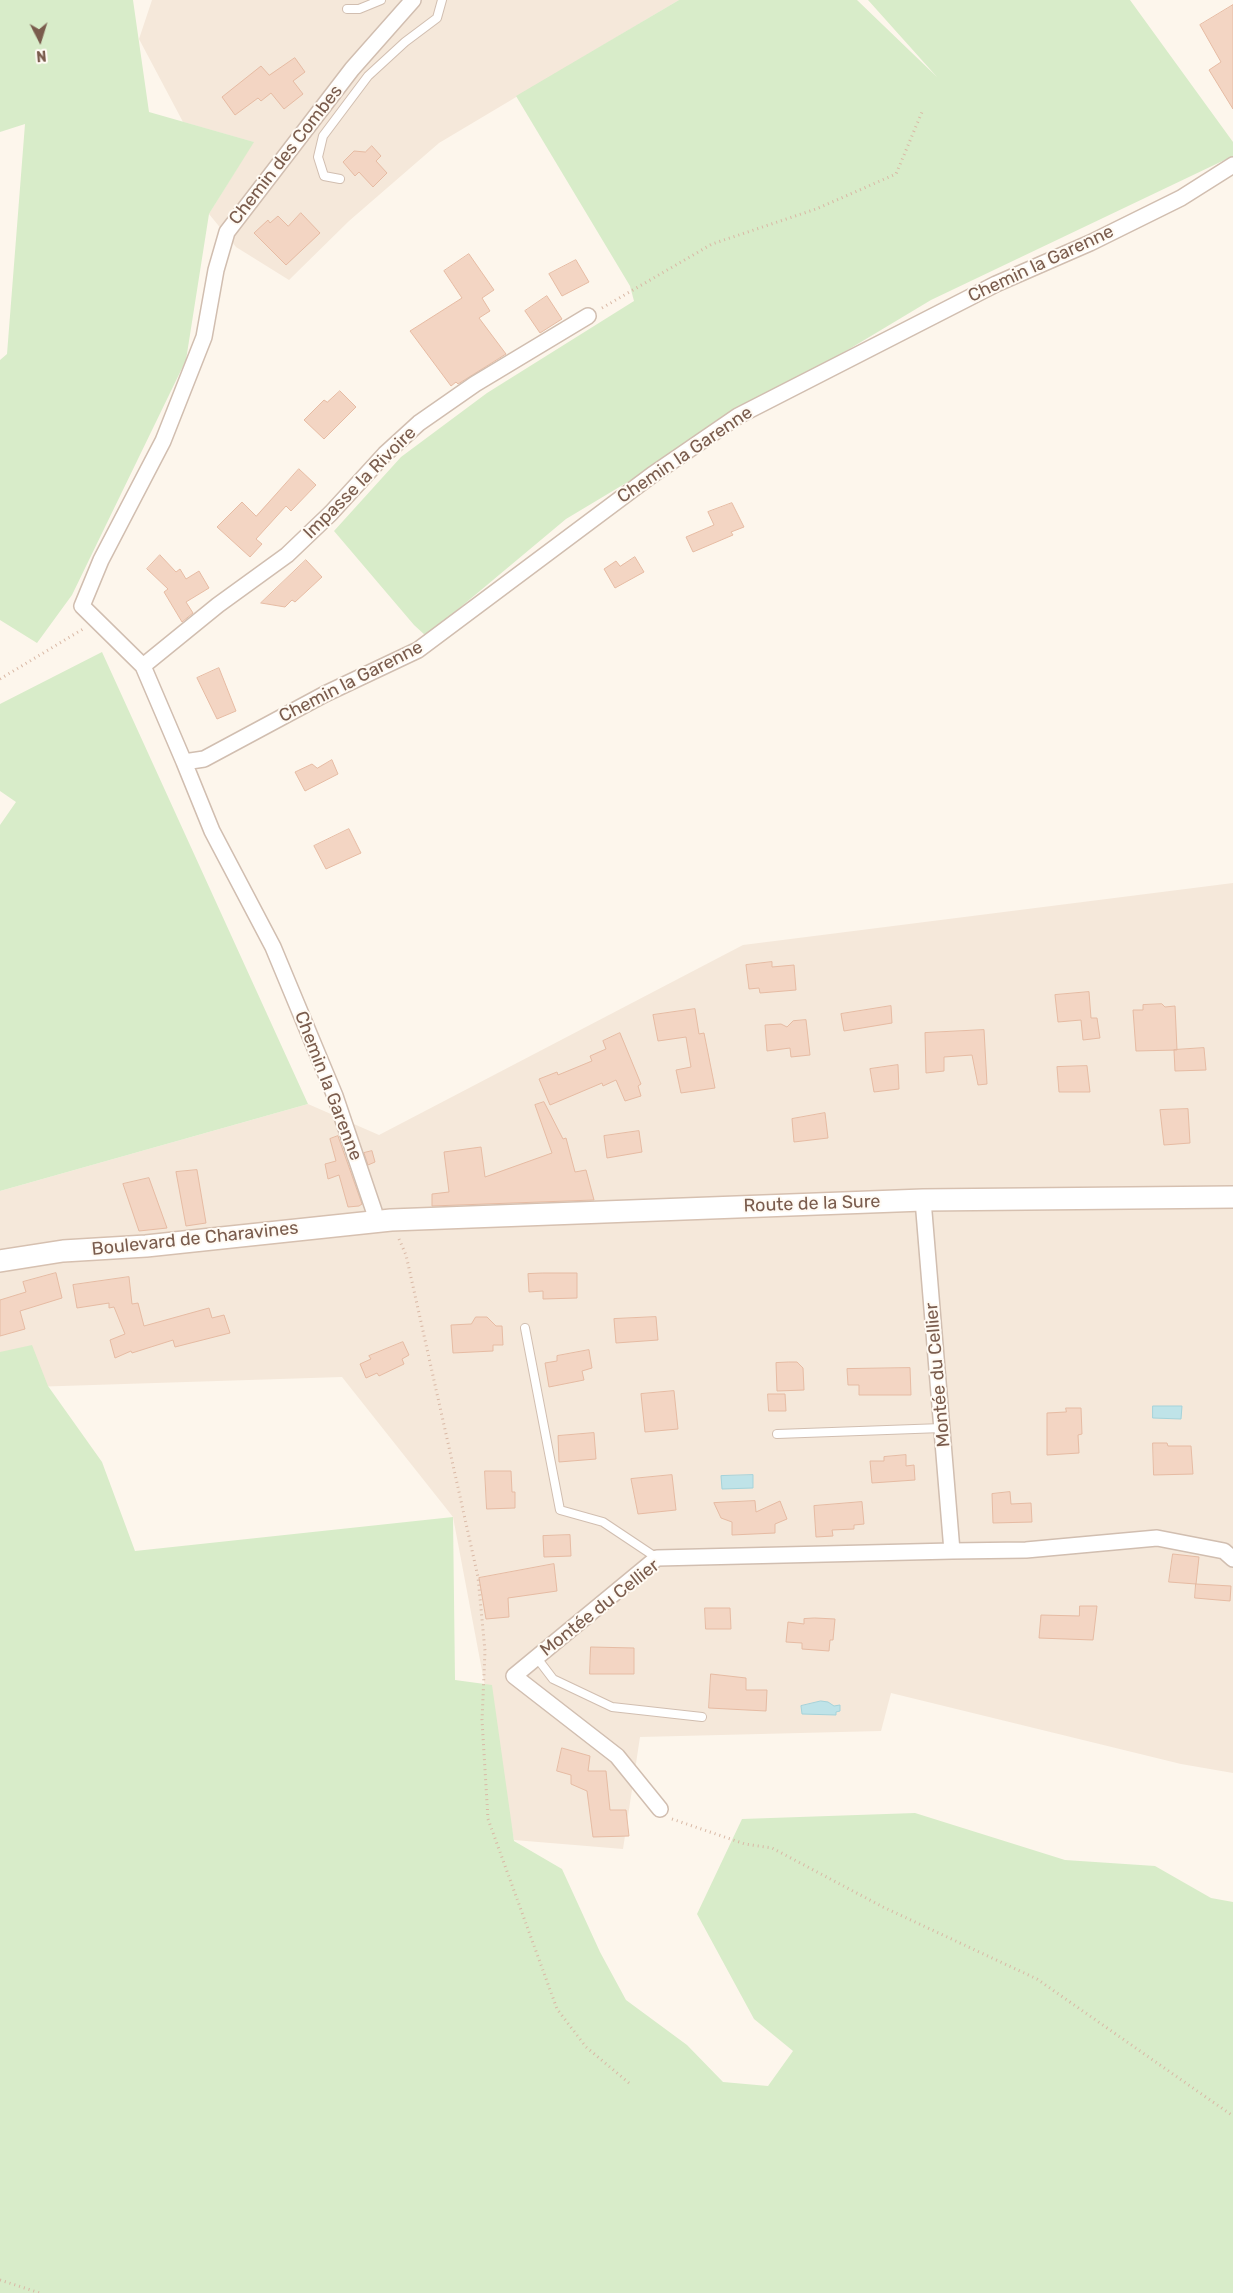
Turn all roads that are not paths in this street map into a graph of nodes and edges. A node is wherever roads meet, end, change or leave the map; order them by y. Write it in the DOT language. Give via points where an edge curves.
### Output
graph roads {
  1 [pos="381,0"];
  2 [pos="413,0"];
  3 [pos="442,0"];
  4 [pos="347,9"];
  5 [pos="1233,165"];
  6 [pos="340,179"];
  7 [pos="588,316"];
  8 [pos="82,606"];
  9 [pos="143,666"];
  10 [pos="184,762"];
  11 [pos="1233,1197"];
  12 [pos="923,1200"];
  13 [pos="383,1221"];
  14 [pos="0,1261"];
  15 [pos="525,1328"];
  16 [pos="942,1428"];
  17 [pos="777,1434"];
  18 [pos="952,1551"];
  19 [pos="657,1558"];
  20 [pos="1233,1559"];
  21 [pos="537,1658"];
  22 [pos="702,1717"];
  23 [pos="660,1809"];
  1 -- 4 [label="lane" via="359,9"];
  2 -- 8 [label="street, Chemin des Combes" via="352,69 227,232 216,270 204,337 163,440"];
  3 -- 6 [label="lane" via="438,18 405,42 368,76 323,136 318,157 324,176"];
  5 -- 10 [label="street, Chemin la Garenne" via="1181,198 996,284 738,416 652,475 418,650 325,694 204,759"];
  7 -- 9 [label="street, Impasse la Rivoire" via="475,384 420,423 385,454 287,555 218,605"];
  8 -- 9 [label="street, Chemin la Garenne"];
  9 -- 10 [label="street, Chemin la Garenne"];
  10 -- 13 [label="street, Chemin la Garenne" via="212,831 273,947 332,1088 374,1212"];
  11 -- 12 [label="main road, Route de la Sure"];
  12 -- 13 [label="main road, Route de la Sure"];
  12 -- 16 [label="street, Montée du Cellier"];
  13 -- 14 [label="main road, Boulevard de Charavines" via="146,1246 63,1251"];
  15 -- 19 [label="lane" via="560,1510 603,1522"];
  16 -- 17 [label="lane"];
  16 -- 18 [label="street, Montée du Cellier"];
  18 -- 19 [label="street, Montée du Cellier"];
  18 -- 20 [label="street, Montée du Cellier" via="1026,1550 1157,1538 1224,1551"];
  19 -- 21 [label="street, Montée du Cellier"];
  21 -- 22 [label="lane" via="554,1679 612,1707"];
  21 -- 23 [label="street, Montée du Cellier" via="514,1676 617,1756"];
}
